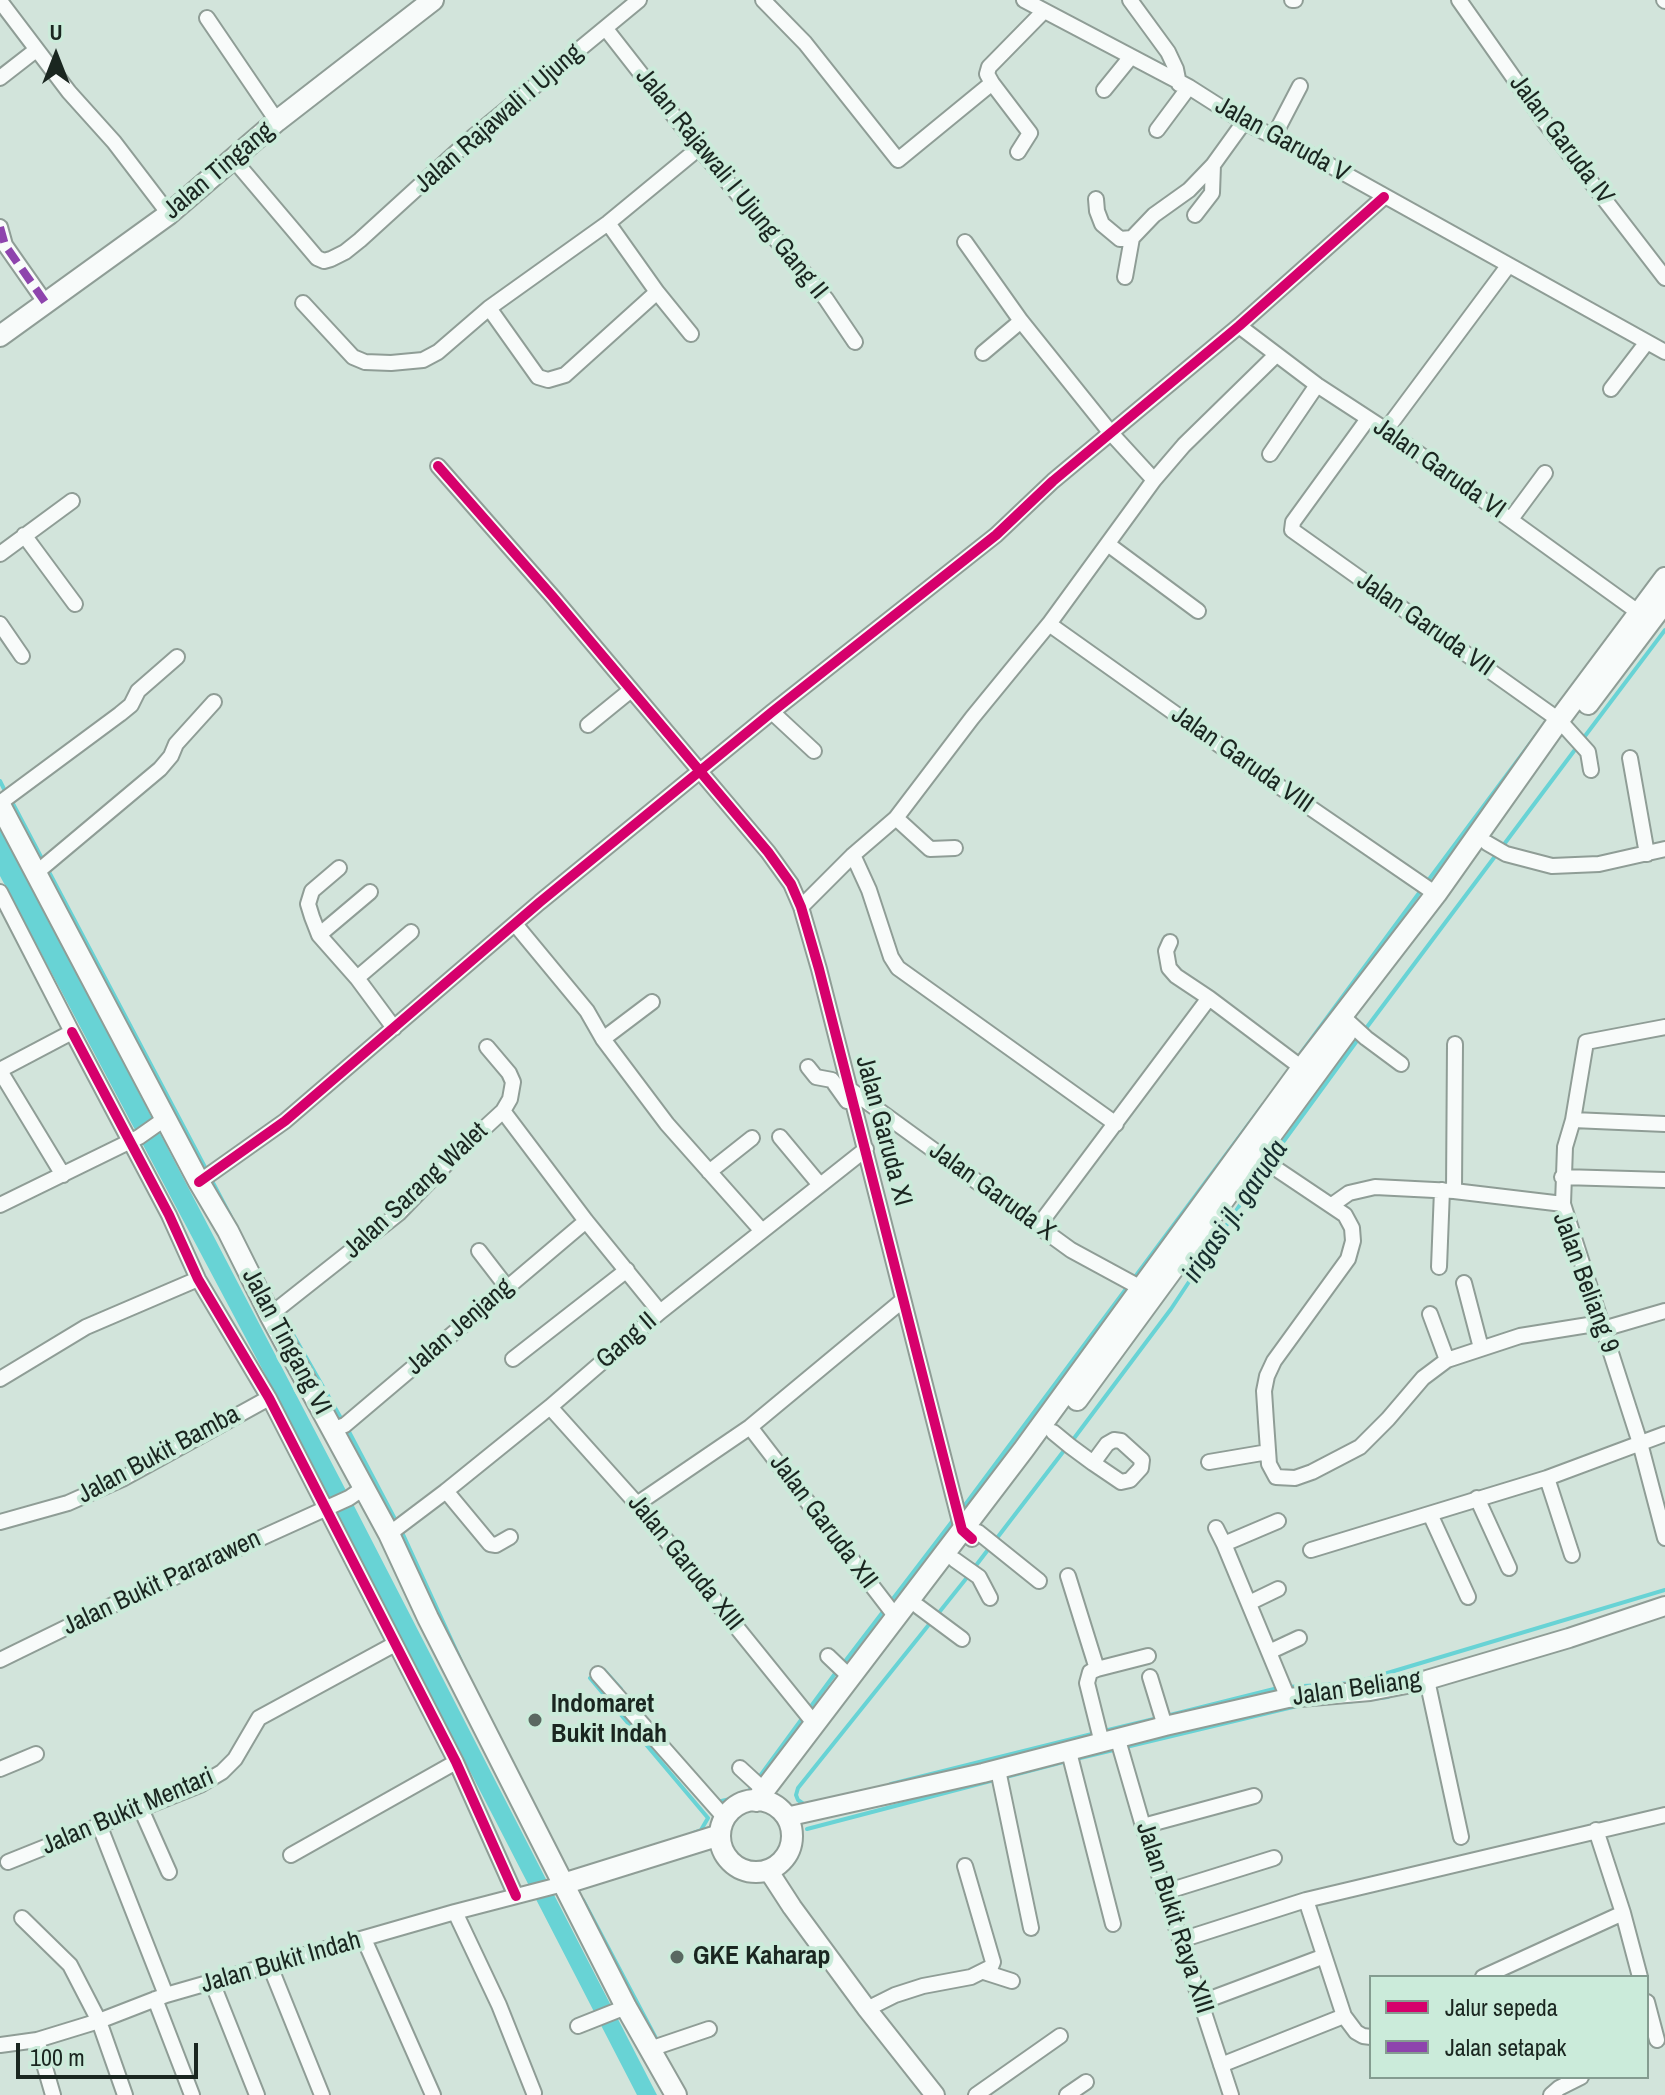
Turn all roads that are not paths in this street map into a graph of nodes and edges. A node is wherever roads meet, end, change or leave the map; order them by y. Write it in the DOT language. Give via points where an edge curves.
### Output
graph roads {
  1 [pos="433,0"];
  2 [pos="639,0"];
  3 [pos="763,0"];
  4 [pos="1024,0"];
  5 [pos="1130,0"];
  6 [pos="1459,0"];
  7 [pos="0,1"];
  8 [pos="1044,11"];
  9 [pos="207,18"];
  10 [pos="606,29"];
  11 [pos="36,50"];
  12 [pos="1130,58"];
  13 [pos="0,78"];
  14 [pos="992,83"];
  15 [pos="1184,85"];
  16 [pos="1300,86"];
  17 [pos="1104,90"];
  18 [pos="277,121"];
  19 [pos="1244,122"];
  20 [pos="1157,130"];
  21 [pos="1274,136"];
  22 [pos="699,148"];
  23 [pos="1018,152"];
  24 [pos="234,160"];
  25 [pos="1213,165"];
  26 [pos="1384,197"];
  27 [pos="1096,199"];
  28 [pos="169,214"];
  29 [pos="1195,215"];
  30 [pos="608,223"];
  31 [pos="0,227"];
  32 [pos="1132,238"];
  33 [pos="965,242"];
  34 [pos="1508,266"];
  35 [pos="1125,277"];
  36 [pos="1665,278"];
  37 [pos="657,292"];
  38 [pos="45,302"];
  39 [pos="303,303"];
  40 [pos="489,308"];
  41 [pos="1021,321"];
  42 [pos="1239,326"];
  43 [pos="691,334"];
  44 [pos="0,336"];
  45 [pos="855,342"];
  46 [pos="1647,342"];
  47 [pos="1665,352"];
  48 [pos="983,353"];
  49 [pos="1276,355"];
  50 [pos="1317,385"];
  51 [pos="1611,389"];
  52 [pos="1367,420"];
  53 [pos="1386,430"];
  54 [pos="1110,432"];
  55 [pos="1270,454"];
  56 [pos="438,466"];
  57 [pos="1545,473"];
  58 [pos="1154,480"];
  59 [pos="72,501"];
  60 [pos="1511,519"];
  61 [pos="24,535"];
  62 [pos="1109,545"];
  63 [pos="0,554"];
  64 [pos="1665,578"];
  65 [pos="1665,602"];
  66 [pos="75,604"];
  67 [pos="1198,611"];
  68 [pos="1645,616"];
  69 [pos="0,624"];
  70 [pos="1049,624"];
  71 [pos="22,656"];
  72 [pos="177,657"];
  73 [pos="631,690"];
  74 [pos="214,702"];
  75 [pos="772,712"];
  76 [pos="588,725"];
  77 [pos="1573,734"];
  78 [pos="814,751"];
  79 [pos="1630,758"];
  80 [pos="1591,770"];
  81 [pos="700,773"];
  82 [pos="0,804"];
  83 [pos="896,818"];
  84 [pos="955,848"];
  85 [pos="1496,849"];
  86 [pos="1665,849"];
  87 [pos="1647,854"];
  88 [pos="853,855"];
  89 [pos="339,868"];
  90 [pos="36,873"];
  91 [pos="0,892"];
  92 [pos="370,892"];
  93 [pos="1436,894"];
  94 [pos="801,907"];
  95 [pos="4,910"];
  96 [pos="515,924"];
  97 [pos="411,932"];
  98 [pos="319,935"];
  99 [pos="1170,942"];
  100 [pos="357,978"];
  101 [pos="1209,998"];
  102 [pos="652,1002"];
  103 [pos="1665,1027"];
  104 [pos="394,1028"];
  105 [pos="1355,1028"];
  106 [pos="72,1032"];
  107 [pos="603,1039"];
  108 [pos="1455,1044"];
  109 [pos="487,1047"];
  110 [pos="1401,1064"];
  111 [pos="808,1067"];
  112 [pos="1302,1068"];
  113 [pos="0,1070"];
  114 [pos="848,1088"];
  115 [pos="503,1111"];
  116 [pos="857,1115"];
  117 [pos="1573,1120"];
  118 [pos="161,1123"];
  119 [pos="1116,1124"];
  120 [pos="1665,1124"];
  121 [pos="780,1137"];
  122 [pos="135,1138"];
  123 [pos="752,1138"];
  124 [pos="866,1149"];
  125 [pos="1265,1163"];
  126 [pos="709,1172"];
  127 [pos="63,1175"];
  128 [pos="1562,1177"];
  129 [pos="1665,1180"];
  130 [pos="199,1182"];
  131 [pos="820,1185"];
  132 [pos="1448,1191"];
  133 [pos="1563,1204"];
  134 [pos="0,1205"];
  135 [pos="1332,1205"];
  136 [pos="586,1221"];
  137 [pos="1039,1225"];
  138 [pos="762,1231"];
  139 [pos="479,1251"];
  140 [pos="1439,1267"];
  141 [pos="627,1270"];
  142 [pos="198,1279"];
  143 [pos="1464,1283"];
  144 [pos="506,1286"];
  145 [pos="1141,1288"];
  146 [pos="903,1300"];
  147 [pos="1665,1311"];
  148 [pos="660,1312"];
  149 [pos="1430,1314"];
  150 [pos="270,1315"];
  151 [pos="1602,1326"];
  152 [pos="1481,1348"];
  153 [pos="513,1359"];
  154 [pos="1447,1360"];
  155 [pos="0,1379"];
  156 [pos="269,1398"];
  157 [pos="550,1407"];
  158 [pos="750,1427"];
  159 [pos="332,1430"];
  160 [pos="1665,1434"];
  161 [pos="1063,1440"];
  162 [pos="1640,1443"];
  163 [pos="1268,1452"];
  164 [pos="1029,1453"];
  165 [pos="1209,1462"];
  166 [pos="1093,1463"];
  167 [pos="1547,1478"];
  168 [pos="446,1491"];
  169 [pos="356,1494"];
  170 [pos="1477,1498"];
  171 [pos="637,1504"];
  172 [pos="328,1506"];
  173 [pos="1430,1514"];
  174 [pos="1278,1521"];
  175 [pos="0,1522"];
  176 [pos="1216,1528"];
  177 [pos="389,1534"];
  178 [pos="510,1537"];
  179 [pos="980,1538"];
  180 [pos="1665,1538"];
  181 [pos="1224,1544"];
  182 [pos="1311,1550"];
  183 [pos="1572,1555"];
  184 [pos="967,1567"];
  185 [pos="1509,1568"];
  186 [pos="1068,1576"];
  187 [pos="1039,1581"];
  188 [pos="1278,1589"];
  189 [pos="1468,1597"];
  190 [pos="990,1598"];
  191 [pos="1249,1603"];
  192 [pos="1665,1606"];
  193 [pos="931,1615"];
  194 [pos="896,1617"];
  195 [pos="1299,1638"];
  196 [pos="962,1639"];
  197 [pos="395,1644"];
  198 [pos="1269,1652"];
  199 [pos="828,1656"];
  200 [pos="1148,1656"];
  201 [pos="0,1660"];
  202 [pos="1097,1669"];
  203 [pos="598,1674"];
  204 [pos="850,1677"];
  205 [pos="1150,1677"];
  206 [pos="1427,1680"];
  207 [pos="1288,1698"];
  208 [pos="814,1723"];
  209 [pos="1165,1726"];
  210 [pos="1110,1742"];
  211 [pos="1069,1752"];
  212 [pos="36,1754"];
  213 [pos="456,1762"];
  214 [pos="740,1768"];
  215 [pos="0,1769"];
  216 [pos="998,1770"];
  217 [pos="1254,1796"];
  218 [pos="769,1803"];
  219 [pos="141,1809"];
  220 [pos="1665,1815"];
  221 [pos="1143,1826"];
  222 [pos="100,1827"];
  223 [pos="722,1827"];
  224 [pos="1596,1830"];
  225 [pos="1461,1837"];
  226 [pos="291,1855"];
  227 [pos="1274,1858"];
  228 [pos="8,1862"];
  229 [pos="965,1866"];
  230 [pos="768,1870"];
  231 [pos="169,1872"];
  232 [pos="557,1885"];
  233 [pos="1165,1892"];
  234 [pos="516,1896"];
  235 [pos="1306,1900"];
  236 [pos="455,1912"];
  237 [pos="1623,1913"];
  238 [pos="22,1918"];
  239 [pos="1113,1924"];
  240 [pos="1031,1928"];
  241 [pos="364,1939"];
  242 [pos="1181,1940"];
  243 [pos="1322,1957"];
  244 [pos="270,1966"];
  245 [pos="984,1972"];
  246 [pos="1487,1975"];
  247 [pos="1639,1975"];
  248 [pos="1012,1981"];
  249 [pos="212,1982"];
  250 [pos="161,1997"];
  251 [pos="1202,2002"];
  252 [pos="620,2009"];
  253 [pos="867,2009"];
  254 [pos="1649,2010"];
  255 [pos="1344,2016"];
  256 [pos="99,2021"];
  257 [pos="578,2026"];
  258 [pos="709,2029"];
  259 [pos="1060,2036"];
  260 [pos="1369,2037"];
  261 [pos="37,2040"];
  262 [pos="1656,2040"];
  263 [pos="0,2045"];
  264 [pos="650,2049"];
  265 [pos="1221,2065"];
  266 [pos="1578,2079"];
  267 [pos="1086,2082"];
  268 [pos="534,2093"];
  269 [pos="1557,2093"];
  270 [pos="53,2095"];
  271 [pos="125,2095"];
  272 [pos="192,2095"];
  273 [pos="257,2095"];
  274 [pos="322,2095"];
  275 [pos="433,2095"];
  276 [pos="676,2095"];
  277 [pos="935,2095"];
  278 [pos="976,2095"];
  279 [pos="1067,2095"];
  280 [pos="1231,2095"];
  1 -- 18 [label="main road, Jalan Tingang"];
  2 -- 10 [label="street, Jalan Rajawali I Ujung"];
  3 -- 14 [label="street" via="805,43 898,160"];
  4 -- 8 [label="street, Jalan Garuda V"];
  5 -- 15 [label="street" via="1168,52"];
  6 -- 36 [label="street, Jalan Garuda IV"];
  7 -- 11 [label="street"];
  8 -- 12 [label="street, Jalan Garuda V"];
  8 -- 14 [label="street" via="989,67"];
  9 -- 18 [label="street"];
  10 -- 22 [label="street, Jalan Rajawali I Ujung Gang II"];
  10 -- 24 [label="street, Jalan Rajawali I Ujung" via="473,137 360,240 331,259 317,258"];
  11 -- 13 [label="street"];
  11 -- 28 [label="street"];
  12 -- 15 [label="street, Jalan Garuda V"];
  12 -- 17 [label="street"];
  14 -- 23 [label="street" via="1030,133"];
  15 -- 19 [label="street, Jalan Garuda V"];
  15 -- 20 [label="street"];
  16 -- 21 [label="street"];
  18 -- 24 [label="main road, Jalan Tingang"];
  19 -- 21 [label="street, Jalan Garuda V"];
  19 -- 25 [label="street"];
  21 -- 26 [label="street, Jalan Garuda V"];
  22 -- 30 [label="street"];
  22 -- 45 [label="street, Jalan Rajawali I Ujung Gang II" via="816,287"];
  24 -- 28 [label="main road, Jalan Tingang"];
  25 -- 29 [label="street" via="1212,193"];
  25 -- 32 [label="street"];
  26 -- 34 [label="street, Jalan Garuda V"];
  26 -- 42 [label="street"];
  27 -- 32 [label="street" via="1102,224 1120,239"];
  28 -- 38 [label="main road, Jalan Tingang"];
  30 -- 37 [label="street"];
  30 -- 40 [label="street"];
  31 -- 38 [label="street" via="5,245"];
  32 -- 35 [label="street"];
  33 -- 41 [label="street"];
  34 -- 46 [label="street, Jalan Garuda V"];
  34 -- 53 [label="street"];
  37 -- 40 [label="street" via="565,375 548,380 538,377"];
  37 -- 43 [label="street"];
  38 -- 44 [label="main road, Jalan Tingang"];
  39 -- 40 [label="street" via="353,357 391,363 423,360 438,352"];
  41 -- 48 [label="street"];
  41 -- 54 [label="street"];
  42 -- 49 [label="street, Jalan Garuda VI"];
  42 -- 54 [label="street"];
  46 -- 47 [label="street, Jalan Garuda V"];
  46 -- 51 [label="street"];
  49 -- 50 [label="street, Jalan Garuda VI"];
  49 -- 58 [label="street"];
  50 -- 52 [label="street, Jalan Garuda VI"];
  50 -- 55 [label="street"];
  52 -- 53 [label="street, Jalan Garuda VI"];
  52 -- 77 [label="street, Jalan Garuda VII" via="1292,530"];
  53 -- 60 [label="street, Jalan Garuda VI"];
  54 -- 58 [label="street"];
  54 -- 75 [label="street" via="996,535"];
  56 -- 73 [label="street, Jalan Garuda XI"];
  57 -- 60 [label="street"];
  58 -- 62 [label="street"];
  59 -- 61 [label="street"];
  60 -- 68 [label="street, Jalan Garuda VI"];
  61 -- 63 [label="street"];
  61 -- 66 [label="street"];
  62 -- 67 [label="street"];
  62 -- 70 [label="street"];
  64 -- 68 [label="main road"];
  65 -- 68 [label="main road"];
  68 -- 77 [label="main road"];
  69 -- 71 [label="street"];
  70 -- 83 [label="street"];
  70 -- 93 [label="street, Jalan Garuda VIII"];
  72 -- 82 [label="street" via="138,691 131,705"];
  73 -- 76 [label="street"];
  73 -- 81 [label="street, Jalan Garuda XI"];
  74 -- 90 [label="street" via="160,769"];
  75 -- 78 [label="street"];
  75 -- 81 [label="street"];
  77 -- 80 [label="street" via="1590,756"];
  77 -- 85 [label="main road"];
  77 -- 93 [label="main road"];
  79 -- 87 [label="street"];
  81 -- 94 [label="street, Jalan Garuda XI" via="781,869"];
  81 -- 96 [label="street"];
  82 -- 90 [label="main road, Jalan Tingang VI"];
  83 -- 84 [label="street" via="930,849"];
  83 -- 88 [label="street"];
  85 -- 87 [label="street" via="1552,866"];
  85 -- 105 [label="main road"];
  86 -- 87 [label="street"];
  88 -- 94 [label="street"];
  88 -- 119 [label="street" via="898,968"];
  89 -- 98 [label="street" via="312,891 308,904"];
  90 -- 118 [label="main road, Jalan Tingang VI"];
  91 -- 95 [label="street"];
  92 -- 98 [label="street"];
  93 -- 105 [label="main road"];
  94 -- 114 [label="street, Jalan Garuda XI"];
  95 -- 106 [label="street"];
  96 -- 104 [label="street"];
  96 -- 107 [label="street" via="587,1011"];
  97 -- 100 [label="street"];
  98 -- 100 [label="street"];
  99 -- 101 [label="street" via="1169,968"];
  100 -- 104 [label="street"];
  101 -- 112 [label="street"];
  101 -- 119 [label="street"];
  102 -- 107 [label="street"];
  103 -- 117 [label="street" via="1587,1041"];
  104 -- 130 [label="street" via="285,1121"];
  105 -- 110 [label="street"];
  105 -- 112 [label="main road"];
  105 -- 125 [label="main road"];
  106 -- 113 [label="street"];
  106 -- 122 [label="street"];
  107 -- 126 [label="street"];
  108 -- 132 [label="street"];
  109 -- 115 [label="street, Jalan Sarang Walet" via="513,1082"];
  111 -- 116 [label="street" via="816,1077 832,1080"];
  112 -- 145 [label="main road"];
  113 -- 127 [label="street"];
  114 -- 116 [label="street, Jalan Garuda XI"];
  114 -- 137 [label="street, Jalan Garuda X"];
  115 -- 136 [label="street"];
  115 -- 150 [label="street, Jalan Sarang Walet" via="399,1213"];
  116 -- 124 [label="street, Jalan Garuda XI"];
  117 -- 120 [label="street"];
  117 -- 128 [label="street"];
  118 -- 122 [label="street"];
  118 -- 130 [label="main road, Jalan Tingang VI"];
  119 -- 137 [label="street"];
  121 -- 131 [label="street"];
  122 -- 127 [label="street"];
  122 -- 142 [label="street"];
  123 -- 126 [label="street"];
  124 -- 131 [label="street, Gang II"];
  124 -- 146 [label="street, Jalan Garuda XI"];
  125 -- 135 [label="street"];
  125 -- 161 [label="main road"];
  126 -- 138 [label="street"];
  127 -- 134 [label="street"];
  128 -- 129 [label="street"];
  128 -- 133 [label="street"];
  130 -- 150 [label="main road, Jalan Tingang VI"];
  131 -- 138 [label="street, Gang II"];
  132 -- 133 [label="street, Jalan Beliang 9"];
  132 -- 135 [label="street, Jalan Beliang 9" via="1375,1187 1349,1193"];
  132 -- 140 [label="street"];
  133 -- 151 [label="street, Jalan Beliang 9"];
  135 -- 163 [label="street" via="1348,1219 1353,1247 1269,1371 1264,1391"];
  136 -- 141 [label="street"];
  136 -- 144 [label="street, Jalan Jenjang"];
  137 -- 145 [label="street, Jalan Garuda X" via="1083,1257"];
  138 -- 148 [label="street, Gang II"];
  139 -- 144 [label="street"];
  141 -- 148 [label="street"];
  141 -- 153 [label="street"];
  142 -- 155 [label="street" via="86,1327"];
  142 -- 156 [label="street"];
  143 -- 152 [label="street"];
  144 -- 159 [label="street, Jalan Jenjang" via="345,1425"];
  145 -- 164 [label="main road"];
  146 -- 158 [label="street"];
  146 -- 179 [label="street, Jalan Garuda XI"];
  147 -- 151 [label="street"];
  148 -- 157 [label="street, Gang II"];
  149 -- 154 [label="street"];
  150 -- 159 [label="main road, Jalan Tingang VI"];
  151 -- 152 [label="street" via="1520,1336"];
  151 -- 162 [label="street, Jalan Beliang 9"];
  152 -- 154 [label="street"];
  154 -- 163 [label="street" via="1346,1457 1295,1478 1279,1478"];
  156 -- 172 [label="street"];
  156 -- 175 [label="street, Jalan Bukit Bamba" via="122,1479 68,1503"];
  157 -- 168 [label="street, Gang II"];
  157 -- 171 [label="street, Jalan Garuda XIII"];
  158 -- 171 [label="street"];
  158 -- 194 [label="street, Jalan Garuda XII"];
  159 -- 169 [label="main road, Jalan Tingang VI"];
  160 -- 162 [label="street"];
  161 -- 164 [label="main road"];
  161 -- 166 [label="street"];
  162 -- 167 [label="street"];
  162 -- 180 [label="street, Jalan Beliang 9"];
  163 -- 165 [label="street"];
  164 -- 179 [label="main road"];
  167 -- 170 [label="street"];
  167 -- 183 [label="street"];
  168 -- 177 [label="street, Gang II"];
  168 -- 178 [label="street" via="490,1544"];
  169 -- 172 [label="street, Jalan Bukit Pararawen"];
  169 -- 177 [label="main road, Jalan Tingang VI"];
  170 -- 173 [label="street"];
  170 -- 185 [label="street"];
  171 -- 208 [label="street, Jalan Garuda XIII"];
  172 -- 197 [label="street"];
  172 -- 201 [label="street, Jalan Bukit Pararawen"];
  173 -- 182 [label="street"];
  173 -- 189 [label="street"];
  174 -- 181 [label="street"];
  176 -- 181 [label="street"];
  177 -- 232 [label="main road, Jalan Tingang VI"];
  179 -- 184 [label="main road"];
  179 -- 187 [label="street"];
  179 -- 194 [label="main road"];
  181 -- 191 [label="street"];
  184 -- 190 [label="street"];
  184 -- 193 [label="main road"];
  186 -- 202 [label="street"];
  188 -- 191 [label="street"];
  191 -- 198 [label="street"];
  192 -- 206 [label="street, Jalan Beliang"];
  193 -- 196 [label="street"];
  193 -- 218 [label="main road"];
  194 -- 204 [label="main road"];
  195 -- 198 [label="street"];
  197 -- 213 [label="street"];
  197 -- 219 [label="street, Jalan Bukit Mentari" via="259,1718 222,1772"];
  198 -- 207 [label="street"];
  199 -- 204 [label="street"];
  200 -- 202 [label="street"];
  202 -- 210 [label="street, Jalan Bukit Raya XIII" via="1087,1683"];
  203 -- 223 [label="street"];
  204 -- 208 [label="main road"];
  205 -- 209 [label="street"];
  206 -- 207 [label="street, Jalan Beliang"];
  206 -- 225 [label="street"];
  207 -- 209 [label="street, Jalan Beliang"];
  208 -- 218 [label="main road"];
  209 -- 210 [label="street, Jalan Beliang"];
  210 -- 211 [label="street, Jalan Beliang"];
  210 -- 221 [label="street, Jalan Bukit Raya XIII"];
  211 -- 216 [label="street, Jalan Beliang"];
  211 -- 239 [label="street"];
  212 -- 215 [label="street"];
  213 -- 226 [label="street"];
  213 -- 234 [label="street"];
  214 -- 218 [label="street"];
  216 -- 218 [label="street, Jalan Beliang"];
  216 -- 240 [label="street"];
  217 -- 221 [label="street"];
  218 -- 223 [label="main road" via="735,1807"];
  218 -- 230 [label="main road" via="791,1829 790,1848"];
  219 -- 222 [label="street, Jalan Bukit Mentari"];
  219 -- 231 [label="street"];
  220 -- 224 [label="street"];
  221 -- 233 [label="street, Jalan Bukit Raya XIII"];
  222 -- 228 [label="street, Jalan Bukit Mentari"];
  222 -- 250 [label="street"];
  223 -- 230 [label="main road" via="723,1850 732,1863 745,1870"];
  223 -- 232 [label="main road"];
  224 -- 235 [label="street"];
  224 -- 237 [label="street"];
  227 -- 233 [label="street"];
  229 -- 245 [label="street" via="993,1962"];
  230 -- 253 [label="street"];
  232 -- 234 [label="street, Jalan Bukit Indah"];
  232 -- 252 [label="main road, Jalan Tingang VI"];
  233 -- 242 [label="street, Jalan Bukit Raya XIII"];
  234 -- 236 [label="street, Jalan Bukit Indah"];
  235 -- 242 [label="street"];
  235 -- 243 [label="street"];
  236 -- 241 [label="street, Jalan Bukit Indah"];
  236 -- 268 [label="street"];
  237 -- 246 [label="street"];
  237 -- 247 [label="street"];
  238 -- 256 [label="street" via="70,1965"];
  241 -- 244 [label="street, Jalan Bukit Indah"];
  241 -- 275 [label="street"];
  242 -- 251 [label="street, Jalan Bukit Raya XIII"];
  243 -- 251 [label="street"];
  243 -- 255 [label="street"];
  244 -- 249 [label="street, Jalan Bukit Indah"];
  244 -- 274 [label="street"];
  245 -- 248 [label="street"];
  245 -- 253 [label="street" via="923,1986"];
  249 -- 250 [label="street, Jalan Bukit Indah"];
  249 -- 273 [label="street"];
  250 -- 256 [label="street, Jalan Bukit Indah"];
  250 -- 272 [label="street"];
  251 -- 265 [label="street, Jalan Bukit Raya XIII"];
  252 -- 257 [label="street"];
  252 -- 264 [label="main road, Jalan Tingang VI"];
  253 -- 277 [label="street"];
  254 -- 262 [label="street"];
  255 -- 260 [label="street" via="1356,2032"];
  255 -- 265 [label="street"];
  256 -- 261 [label="street, Jalan Bukit Indah"];
  256 -- 271 [label="street"];
  258 -- 264 [label="street"];
  259 -- 278 [label="street"];
  261 -- 263 [label="street, Jalan Bukit Indah"];
  261 -- 270 [label="street"];
  264 -- 276 [label="main road, Jalan Tingang VI"];
  265 -- 280 [label="street, Jalan Bukit Raya XIII"];
  266 -- 269 [label="street"];
  267 -- 279 [label="street"];
}
